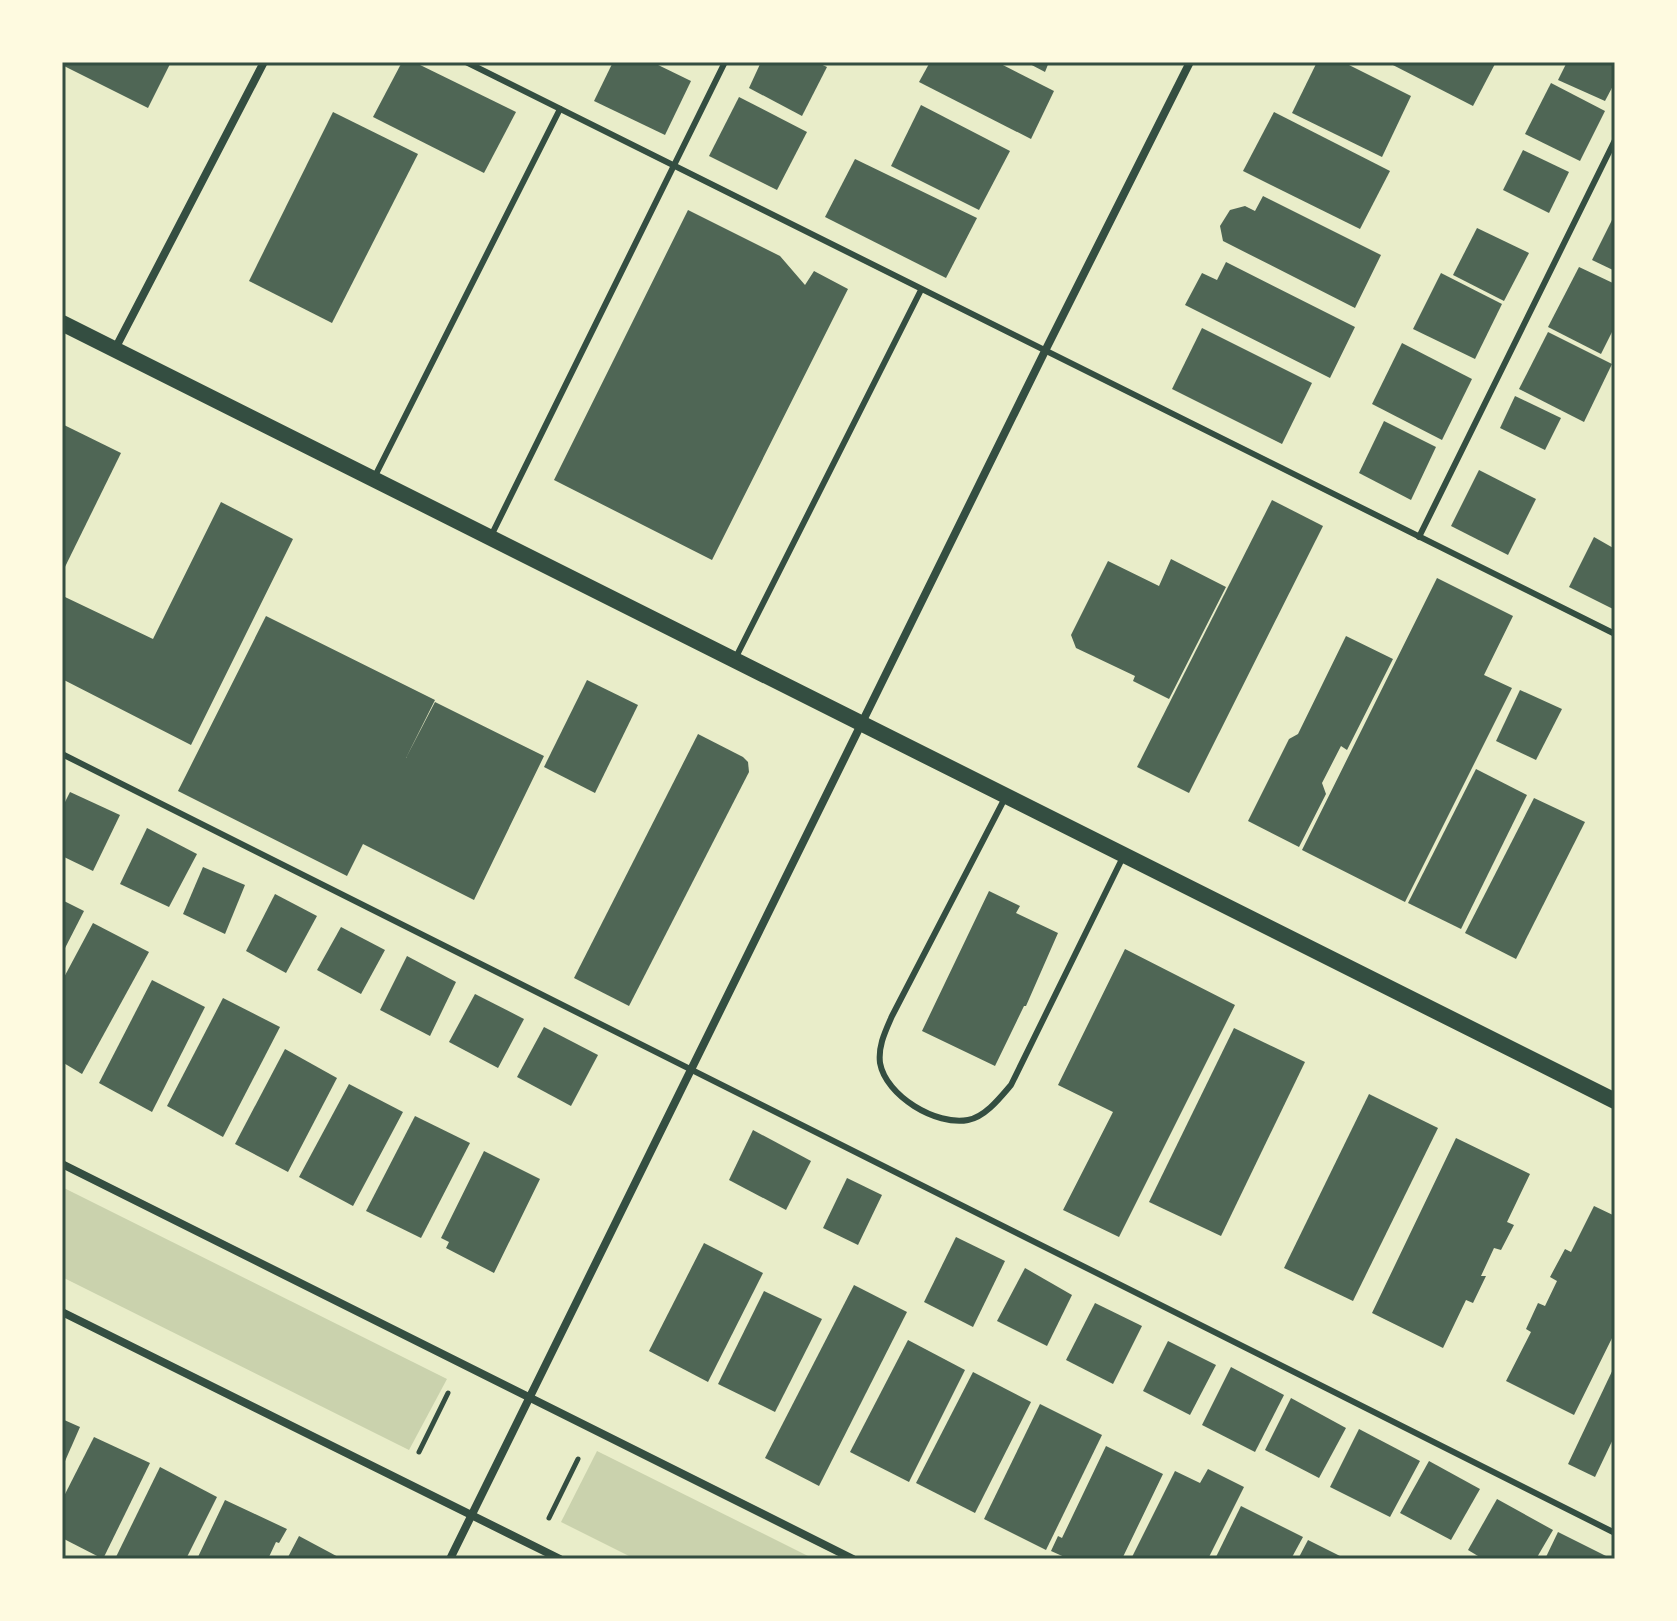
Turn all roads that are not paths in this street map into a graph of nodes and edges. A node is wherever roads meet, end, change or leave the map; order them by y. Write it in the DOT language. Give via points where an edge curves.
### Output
graph roads {
  1 [pos="264,62"];
  2 [pos="466,62"];
  3 [pos="725,62"];
  4 [pos="1190,62"];
  5 [pos="560,109"];
  6 [pos="1615,140"];
  7 [pos="674,166"];
  8 [pos="921,290"];
  9 [pos="62,323"];
  10 [pos="115,349"];
  11 [pos="1045,351"];
  12 [pos="374,479"];
  13 [pos="490,537"];
  14 [pos="1419,537"];
  15 [pos="1615,634"];
  16 [pos="735,660"];
  17 [pos="862,724"];
  18 [pos="62,754"];
  19 [pos="1006,796"];
  20 [pos="1124,855"];
  21 [pos="690,1070"];
  22 [pos="1613,1094"];
  23 [pos="62,1164"];
  24 [pos="62,1312"];
  25 [pos="530,1397"];
  26 [pos="472,1515"];
  27 [pos="1615,1533"];
  28 [pos="450,1559"];
  29 [pos="560,1559"];
  30 [pos="853,1559"];
  1 -- 10 [label="street"];
  2 -- 5 [label="lane"];
  3 -- 7 [label="lane"];
  4 -- 11 [label="street"];
  5 -- 7 [label="lane"];
  5 -- 12 [label="lane"];
  6 -- 14 [label="lane"];
  7 -- 8 [label="lane"];
  7 -- 13 [label="lane"];
  8 -- 11 [label="lane"];
  8 -- 16 [label="lane"];
  9 -- 10 [label="main road"];
  10 -- 12 [label="main road"];
  11 -- 14 [label="lane"];
  11 -- 17 [label="street"];
  12 -- 13 [label="main road"];
  13 -- 16 [label="main road"];
  14 -- 15 [label="lane"];
  16 -- 17 [label="main road"];
  17 -- 19 [label="main road"];
  17 -- 21 [label="street"];
  18 -- 21 [label="lane"];
  19 -- 20 [label="main road"];
  19 -- 20 [label="lane" via="880,1043 880,1066 893,1089 914,1105 942,1119 969,1120 1011,1085"];
  20 -- 22 [label="main road"];
  21 -- 25 [label="street"];
  21 -- 27 [label="lane"];
  23 -- 25 [label="street"];
  24 -- 26 [label="street"];
  25 -- 26 [label="street"];
  25 -- 30 [label="street"];
  26 -- 28 [label="street"];
  26 -- 29 [label="street"];
}
